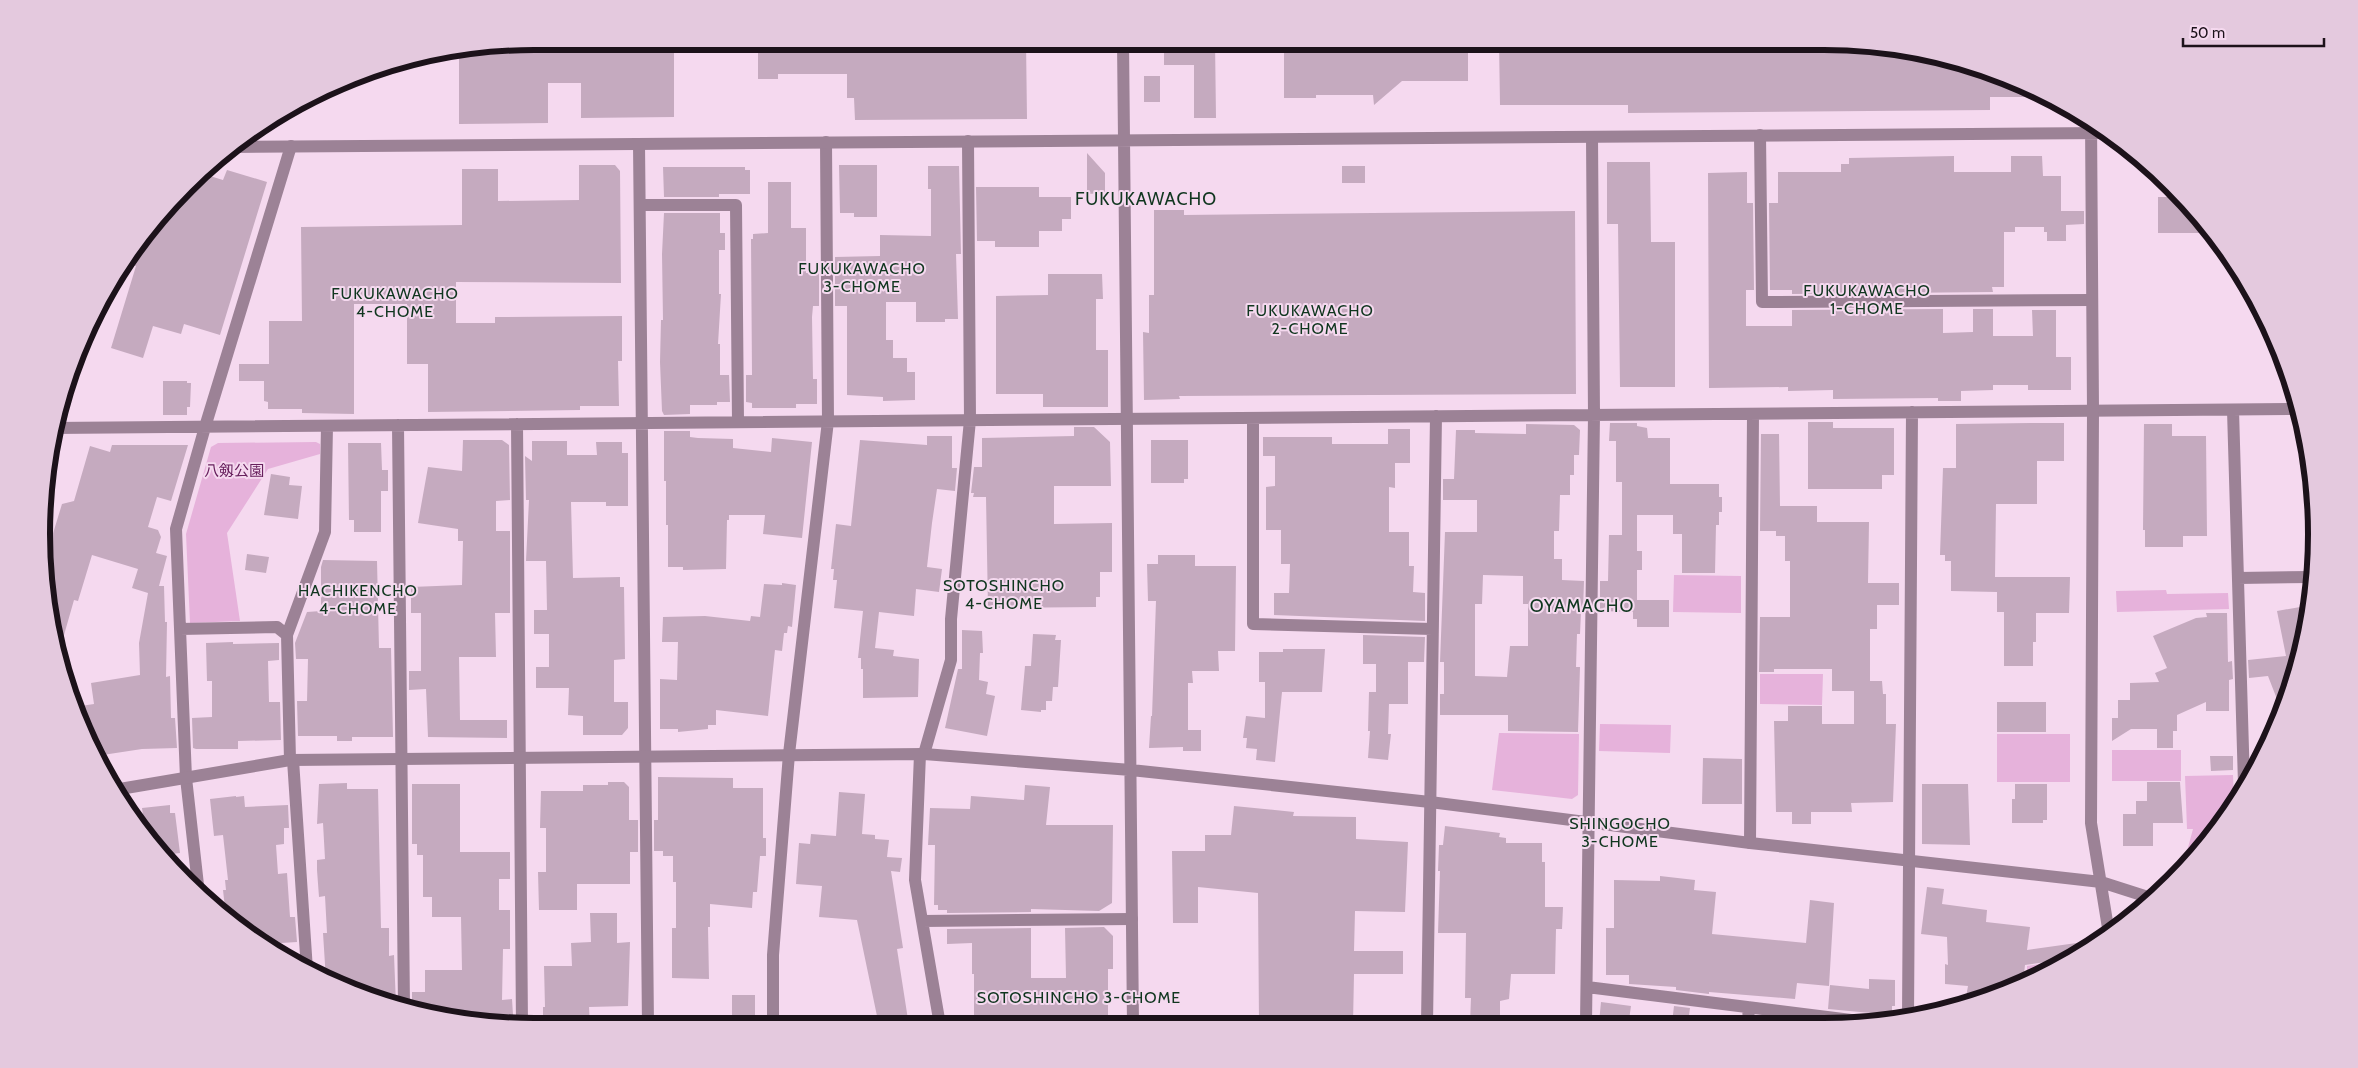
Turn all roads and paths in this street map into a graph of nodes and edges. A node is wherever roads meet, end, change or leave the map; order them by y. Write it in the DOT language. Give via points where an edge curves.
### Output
graph roads {
  1 [pos="1123,50"];
  2 [pos="2085,127"];
  3 [pos="2091,131"];
  4 [pos="1760,135"];
  5 [pos="1592,137"];
  6 [pos="1124,140"];
  7 [pos="968,141"];
  8 [pos="826,142"];
  9 [pos="640,144"];
  10 [pos="291,146"];
  11 [pos="244,147"];
  12 [pos="640,205"];
  13 [pos="2092,300"];
  14 [pos="2292,409"];
  15 [pos="2233,410"];
  16 [pos="2094,411"];
  17 [pos="1912,412"];
  18 [pos="1753,414"];
  19 [pos="1594,415"];
  20 [pos="1436,416"];
  21 [pos="1252,418"];
  22 [pos="1126,419"];
  23 [pos="970,420"];
  24 [pos="828,421"];
  25 [pos="738,422"];
  26 [pos="642,423"];
  27 [pos="517,424"];
  28 [pos="398,425"];
  29 [pos="205,426"];
  30 [pos="327,426"];
  31 [pos="62,428"];
  32 [pos="2306,577"];
  33 [pos="2238,578"];
  34 [pos="180,629"];
  35 [pos="1432,629"];
  36 [pos="287,636"];
  37 [pos="789,754"];
  38 [pos="922,754"];
  39 [pos="645,755"];
  40 [pos="520,757"];
  41 [pos="402,759"];
  42 [pos="291,760"];
  43 [pos="1131,770"];
  44 [pos="2244,775"];
  45 [pos="186,778"];
  46 [pos="123,789"];
  47 [pos="1430,802"];
  48 [pos="1588,821"];
  49 [pos="1750,843"];
  50 [pos="1908,861"];
  51 [pos="198,881"];
  52 [pos="2101,882"];
  53 [pos="2145,896"];
  54 [pos="1132,918"];
  55 [pos="922,921"];
  56 [pos="2108,926"];
  57 [pos="306,961"];
  58 [pos="1586,987"];
  59 [pos="404,1000"];
  60 [pos="1748,1007"];
  61 [pos="1908,1011"];
  62 [pos="522,1018"];
  63 [pos="648,1018"];
  64 [pos="773,1018"];
  65 [pos="939,1018"];
  66 [pos="1133,1018"];
  67 [pos="1427,1018"];
  68 [pos="1586,1018"];
  69 [pos="1748,1018"];
  70 [pos="1838,1018"];
  1 -- 6 [label="street"];
  2 -- 4 [label="street"];
  3 -- 13 [label="street"];
  4 -- 5 [label="street"];
  4 -- 13 [label="street" via="1762,302"];
  5 -- 6 [label="street"];
  5 -- 19 [label="street"];
  6 -- 7 [label="street"];
  6 -- 22 [label="street"];
  7 -- 8 [label="street"];
  7 -- 23 [label="street"];
  8 -- 9 [label="street"];
  8 -- 24 [label="street"];
  9 -- 10 [label="street"];
  9 -- 12 [label="street"];
  10 -- 11 [label="street"];
  10 -- 29 [label="street"];
  12 -- 25 [label="street" via="736,205"];
  12 -- 26 [label="street"];
  13 -- 16 [label="street"];
  14 -- 15 [label="street"];
  15 -- 16 [label="street"];
  15 -- 33 [label="street"];
  16 -- 17 [label="street"];
  16 -- 52 [label="street" via="2091,823"];
  17 -- 18 [label="street"];
  17 -- 50 [label="street"];
  18 -- 19 [label="street"];
  18 -- 49 [label="street"];
  19 -- 20 [label="street"];
  19 -- 48 [label="street"];
  20 -- 21 [label="street"];
  20 -- 35 [label="street"];
  21 -- 22 [label="street"];
  21 -- 35 [label="street" via="1253,624"];
  22 -- 23 [label="street"];
  22 -- 43 [label="street"];
  23 -- 24 [label="street"];
  23 -- 38 [label="street" via="951,619 952,660"];
  24 -- 25 [label="street"];
  24 -- 37 [label="street"];
  25 -- 26 [label="street"];
  26 -- 27 [label="street"];
  26 -- 39 [label="street"];
  27 -- 28 [label="street"];
  27 -- 40 [label="street"];
  28 -- 30 [label="street"];
  28 -- 41 [label="street"];
  29 -- 30 [label="street"];
  29 -- 31 [label="street"];
  29 -- 34 [label="street" via="176,529"];
  30 -- 36 [label="street" via="325,532"];
  32 -- 33 [label="street"];
  33 -- 44 [label="street"];
  34 -- 36 [label="street" via="277,627"];
  34 -- 45 [label="street"];
  35 -- 47 [label="street"];
  36 -- 42 [label="street"];
  37 -- 38 [label="street"];
  37 -- 39 [label="street"];
  37 -- 64 [label="street" via="773,955"];
  38 -- 43 [label="street"];
  38 -- 55 [label="street" via="915,880"];
  39 -- 40 [label="street"];
  39 -- 63 [label="street"];
  40 -- 41 [label="street"];
  40 -- 62 [label="street"];
  41 -- 42 [label="street"];
  41 -- 59 [label="street"];
  42 -- 45 [label="street"];
  42 -- 57 [label="street"];
  43 -- 47 [label="street"];
  43 -- 54 [label="street"];
  45 -- 46 [label="street"];
  45 -- 51 [label="street"];
  47 -- 48 [label="street"];
  47 -- 67 [label="street"];
  48 -- 49 [label="street"];
  48 -- 58 [label="street"];
  49 -- 50 [label="street"];
  50 -- 52 [label="street"];
  50 -- 61 [label="street"];
  52 -- 53 [label="street"];
  52 -- 56 [label="street"];
  54 -- 55 [label="street"];
  54 -- 66 [label="street"];
  55 -- 65 [label="street"];
  58 -- 60 [label="street"];
  58 -- 68 [label="street"];
  60 -- 69 [label="street"];
  60 -- 70 [label="street"];
}
